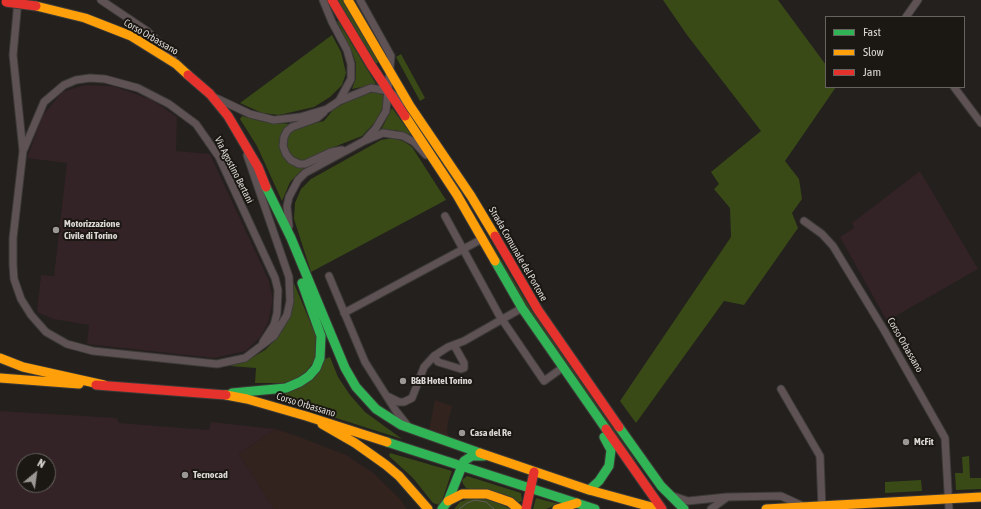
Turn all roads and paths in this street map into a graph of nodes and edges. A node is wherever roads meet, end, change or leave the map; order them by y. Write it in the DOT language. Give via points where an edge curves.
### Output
graph roads {
  1 [pos="18,0"];
  2 [pos="101,0"];
  3 [pos="323,0"];
  4 [pos="332,0"];
  5 [pos="348,0"];
  6 [pos="360,0"];
  7 [pos="918,0"];
  8 [pos="3,2"];
  9 [pos="907,16"];
  10 [pos="176,64"];
  11 [pos="390,72"];
  12 [pos="955,88"];
  13 [pos="388,92"];
  14 [pos="210,94"];
  15 [pos="339,101"];
  16 [pos="410,106"];
  17 [pos="327,109"];
  18 [pos="981,124"];
  19 [pos="239,132"];
  20 [pos="364,141"];
  21 [pos="349,149"];
  22 [pos="23,151"];
  23 [pos="440,169"];
  24 [pos="270,195"];
  25 [pos="446,216"];
  26 [pos="804,220"];
  27 [pos="291,238"];
  28 [pos="482,239"];
  29 [pos="464,249"];
  30 [pos="329,276"];
  31 [pos="522,308"];
  32 [pos="344,313"];
  33 [pos="502,320"];
  34 [pos="454,345"];
  35 [pos="261,346"];
  36 [pos="434,356"];
  37 [pos="0,358"];
  38 [pos="562,368"];
  39 [pos="0,378"];
  40 [pos="104,385"];
  41 [pos="781,389"];
  42 [pos="219,394"];
  43 [pos="386,396"];
  44 [pos="306,416"];
  45 [pos="600,422"];
  46 [pos="411,430"];
  47 [pos="486,456"];
  48 [pos="462,467"];
  49 [pos="534,472"];
  50 [pos="661,486"];
  51 [pos="531,488"];
  52 [pos="589,490"];
  53 [pos="668,494"];
  54 [pos="727,497"];
  55 [pos="981,497"];
  56 [pos="948,498"];
  57 [pos="577,503"];
  58 [pos="445,505"];
  59 [pos="805,507"];
  60 [pos="822,508"];
  61 [pos="428,509"];
  62 [pos="518,509"];
  63 [pos="526,509"];
  64 [pos="557,509"];
  65 [pos="595,509"];
  66 [pos="659,509"];
  67 [pos="663,509"];
  68 [pos="684,509"];
  69 [pos="711,509"];
  70 [pos="766,509"];
  71 [pos="949,509"];
  1 -- 22 [label="street, Via Agostino Bertani" via="13,54"];
  2 -- 10 [label="street" via="147,31 162,45"];
  3 -- 15 [label="street, Corso Orbassano" via="351,64 351,79"];
  4 -- 13 [label="main road"];
  5 -- 11 [label="main road, Strada Comunale del Portone"];
  6 -- 11 [label="street, Corso Orbassano" via="391,56"];
  7 -- 9 [label="street"];
  8 -- 10 [label="main road, Corso Orbassano, bridge" via="59,10 111,27 150,46"];
  10 -- 14 [label="main road, Corso Orbassano"];
  11 -- 13 [label="street, Corso Orbassano"];
  11 -- 16 [label="main road, Strada Comunale del Portone"];
  12 -- 18 [label="street"];
  13 -- 15 [label="street, Corso Orbassano" via="371,88"];
  13 -- 16 [label="street, Corso Orbassano"];
  13 -- 20 [label="street, Corso Orbassano" via="386,111"];
  13 -- 23 [label="main road"];
  14 -- 17 [label="street, Corso Orbassano" via="250,114 274,120 300,117"];
  14 -- 19 [label="main road, Corso Orbassano"];
  15 -- 17 [label="street, Corso Orbassano"];
  16 -- 50 [label="main road, Strada Comunale del Portone" via="471,196 538,310"];
  17 -- 21 [label="street, Corso Orbassano" via="317,118 287,131 283,146 286,154 291,160 305,164 331,152"];
  19 -- 24 [label="main road, Corso Orbassano"];
  19 -- 35 [label="street, Via Agostino Bertani" via="291,288 289,308 282,326"];
  20 -- 21 [label="street, Corso Orbassano"];
  20 -- 23 [label="street, Corso Orbassano" via="383,133 402,136 414,142"];
  21 -- 27 [label="street, Corso Orbassano" via="305,173 298,180 287,206"];
  22 -- 35 [label="street, Via Agostino Bertani" via="13,238 14,279 21,299 46,332 67,344 94,351 217,364 245,358"];
  22 -- 35 [label="street, Via Agostino Bertani" via="44,102 64,85 76,80 105,79 138,88 169,104 196,124 218,157 275,278 278,290 277,313 274,325"];
  23 -- 28 [label="main road"];
  24 -- 27 [label="main road, Corso Orbassano"];
  24 -- 42 [label="main road" via="318,325 322,347 320,358 309,376 286,388"];
  25 -- 29 [label="street"];
  26 -- 56 [label="street, Corso Orbassano" via="833,246 945,438"];
  27 -- 46 [label="main road, Corso Orbassano" via="345,368 356,387 376,409"];
  28 -- 29 [label="street"];
  28 -- 31 [label="main road"];
  29 -- 32 [label="street"];
  29 -- 33 [label="street"];
  30 -- 32 [label="street"];
  31 -- 33 [label="street"];
  31 -- 38 [label="main road"];
  32 -- 43 [label="street" via="365,362"];
  33 -- 34 [label="street"];
  33 -- 38 [label="street" via="544,381"];
  34 -- 36 [label="street"];
  34 -- 36 [label="street" via="464,362 464,368 438,362"];
  36 -- 43 [label="street" via="424,367 412,398 399,402"];
  37 -- 40 [label="main road" via="23,367"];
  38 -- 45 [label="main road"];
  39 -- 40 [label="main road, Corso Orbassano"];
  40 -- 42 [label="main road, Corso Orbassano"];
  41 -- 60 [label="street" via="820,456"];
  42 -- 44 [label="main road, Corso Orbassano" via="247,399"];
  43 -- 46 [label="street"];
  44 -- 48 [label="main road, Corso Orbassano"];
  44 -- 61 [label="main road" via="355,443 386,465"];
  45 -- 52 [label="main road" via="610,450 610,460 603,476"];
  45 -- 67 [label="main road"];
  46 -- 47 [label="main road, Corso Orbassano"];
  47 -- 48 [label="main road" via="472,456 464,461"];
  47 -- 49 [label="main road, Corso Orbassano"];
  48 -- 51 [label="main road, Corso Orbassano"];
  48 -- 58 [label="main road"];
  49 -- 51 [label="main road"];
  49 -- 52 [label="main road, Corso Orbassano"];
  50 -- 53 [label="main road, Strada Comunale del Portone"];
  50 -- 67 [label="main road" via="665,505"];
  51 -- 57 [label="main road, Corso Orbassano"];
  51 -- 63 [label="main road"];
  52 -- 66 [label="main road, Corso Orbassano"];
  53 -- 54 [label="street" via="688,501"];
  53 -- 68 [label="main road, Strada Comunale del Portone"];
  54 -- 59 [label="street" via="781,496"];
  54 -- 69 [label="street"];
  55 -- 56 [label="main road"];
  56 -- 60 [label="main road"];
  56 -- 71 [label="street, Corso Orbassano"];
  57 -- 64 [label="main road"];
  57 -- 65 [label="main road, Corso Orbassano"];
  58 -- 62 [label="main road" via="455,496 462,494 487,494 510,502"];
  59 -- 60 [label="main road"];
  59 -- 70 [label="main road"];
}
